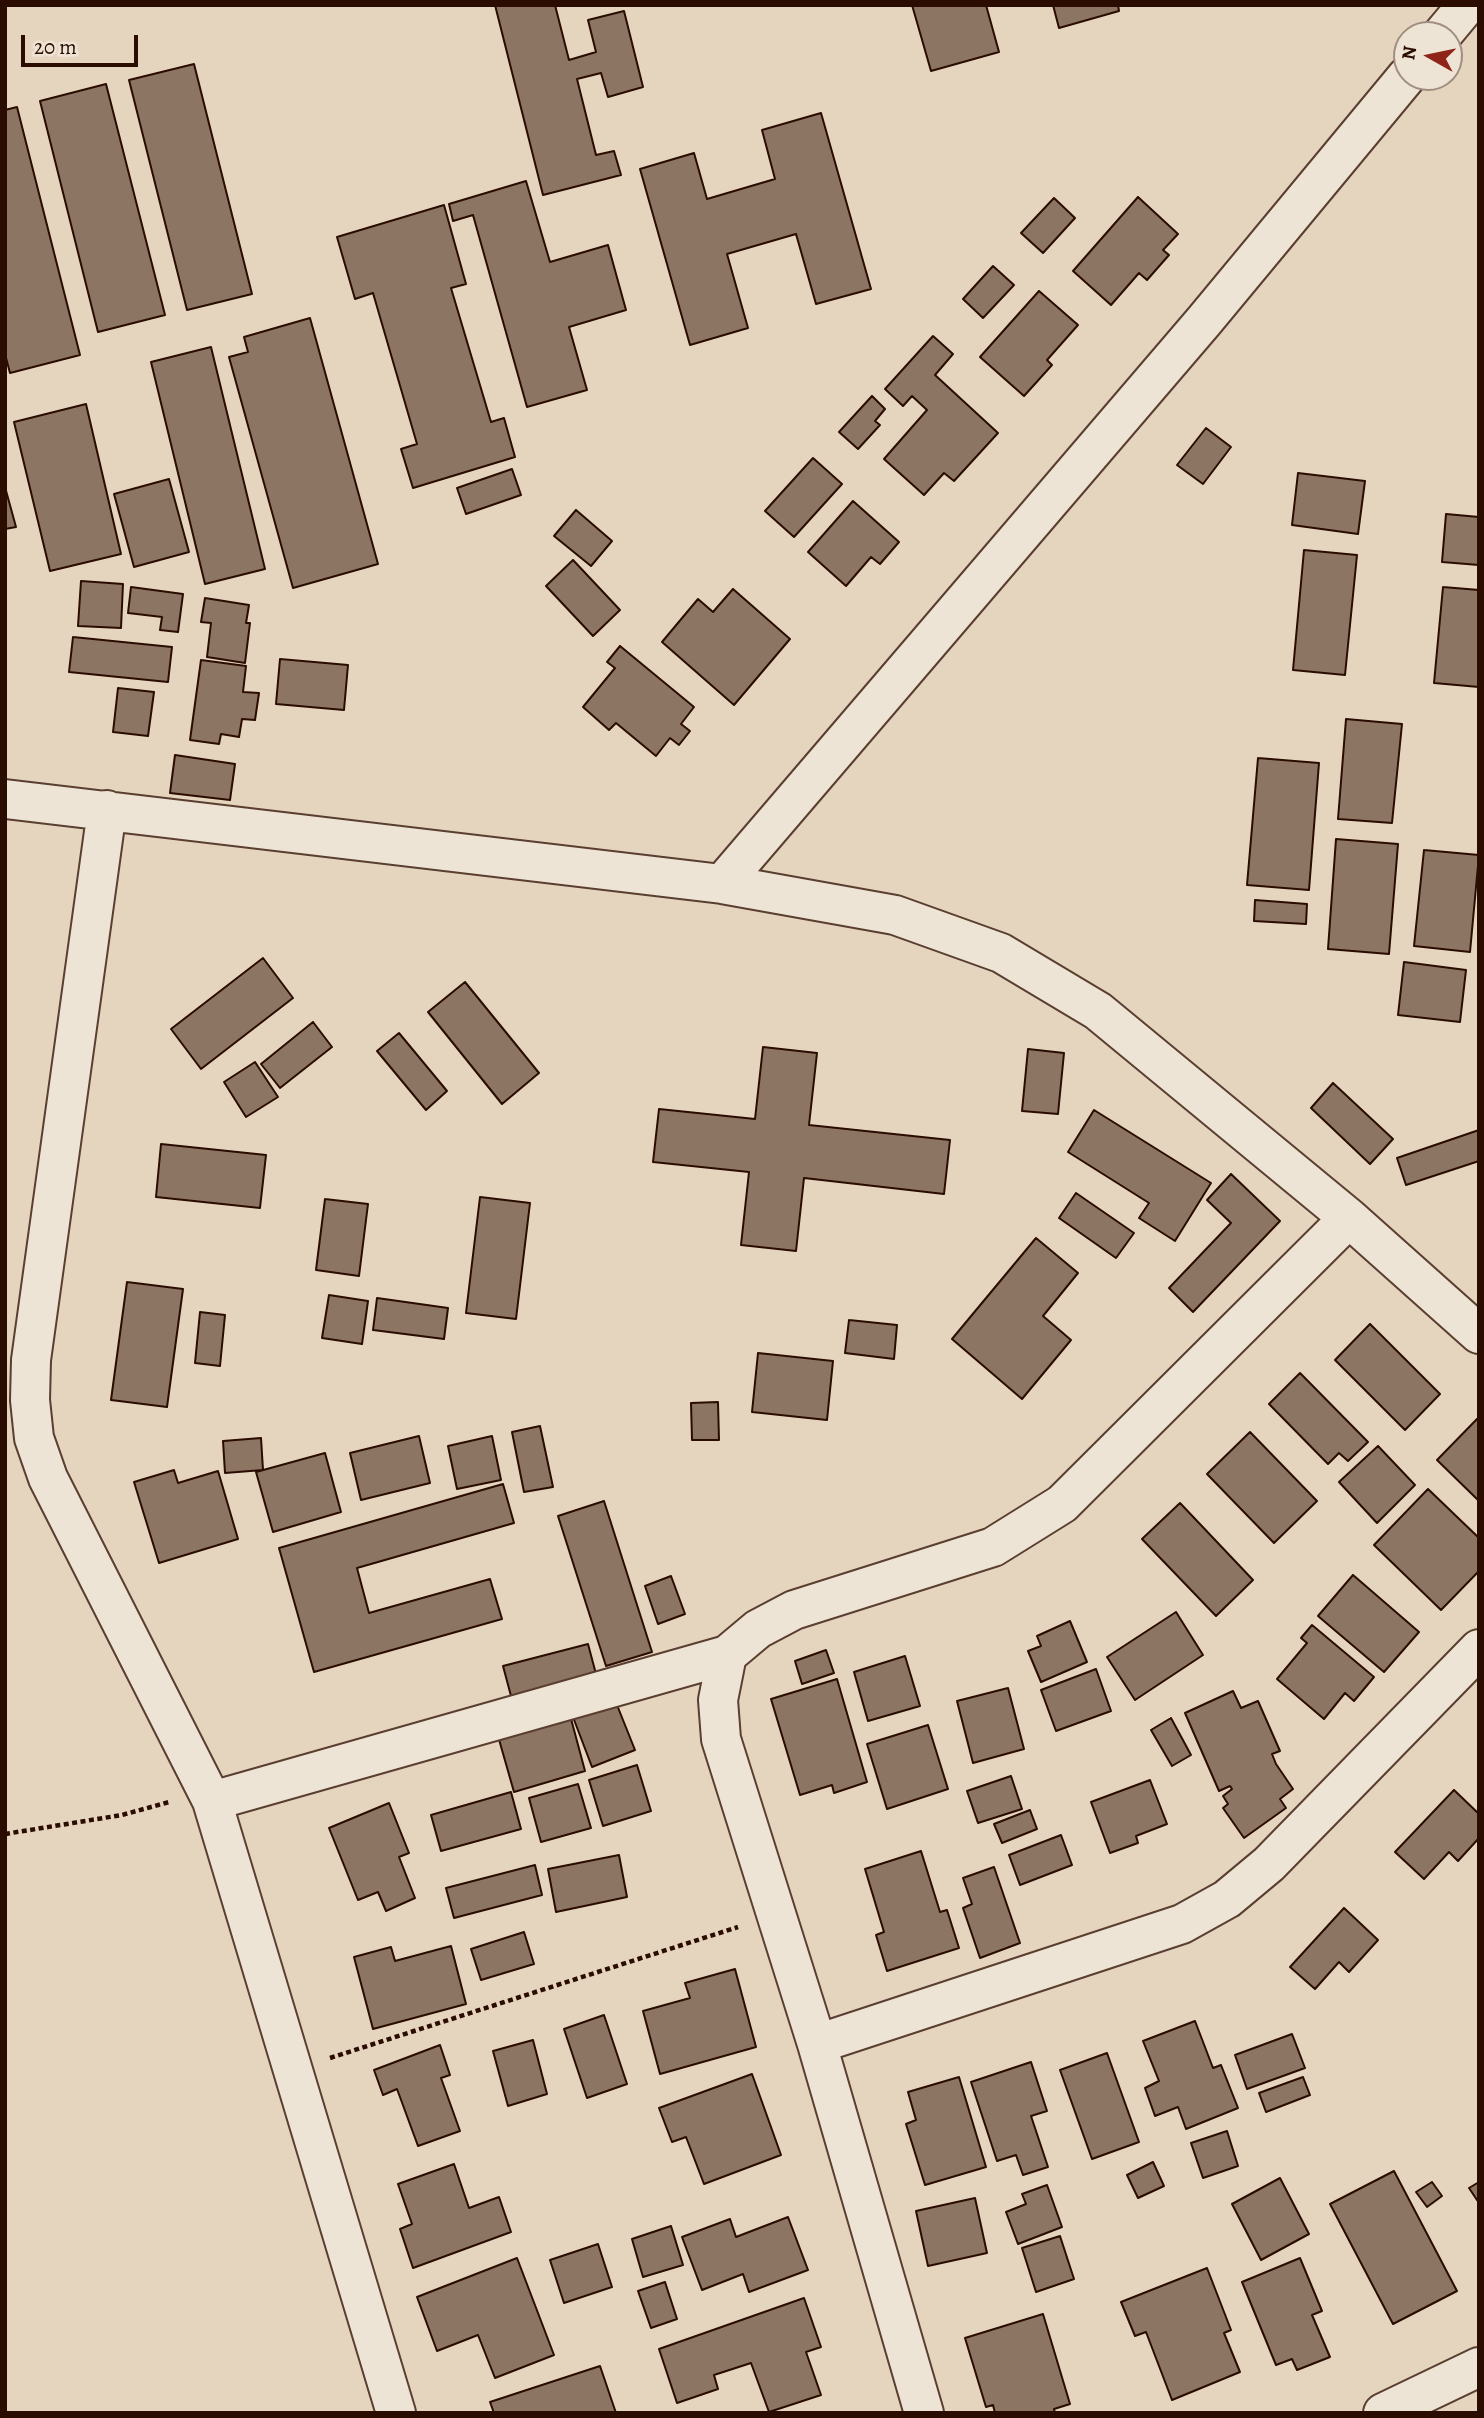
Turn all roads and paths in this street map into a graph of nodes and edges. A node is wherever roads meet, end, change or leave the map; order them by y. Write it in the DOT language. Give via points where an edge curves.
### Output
graph roads {
  1 [pos="1467,5"];
  2 [pos="1454,21"];
  3 [pos="1395,91"];
  4 [pos="5,799"];
  5 [pos="107,810"];
  6 [pos="722,884"];
  7 [pos="1349,1219"];
  8 [pos="1479,1334"];
  9 [pos="1479,1649"];
  10 [pos="727,1655"];
  11 [pos="209,1796"];
  12 [pos="5,1834"];
  13 [pos="777,1915"];
  14 [pos="817,2044"];
  15 [pos="292,2070"];
  16 [pos="1479,2367"];
  17 [pos="396,2413"];
  18 [pos="924,2413"];
  19 [pos="1383,2413"];
  1 -- 2 [label="street"];
  3 -- 6 [label="street"];
  4 -- 5 [label="street"];
  5 -- 6 [label="street"];
  5 -- 11 [label="street" via="31,1360 30,1400 34,1438 48,1478"];
  6 -- 7 [label="street" via="895,915 1001,953 1098,1011"];
  7 -- 8 [label="street"];
  7 -- 10 [label="street" via="1062,1504 993,1547 794,1610 758,1629"];
  9 -- 14 [label="street" via="1269,1864 1227,1899 1182,1924"];
  10 -- 11 [label="street"];
  10 -- 13 [label="street" via="718,1700 721,1740"];
  11 -- 12 [label="path"];
  11 -- 15 [label="street"];
  13 -- 14 [label="street"];
  13 -- 15 [label="path"];
  14 -- 18 [label="street"];
  15 -- 17 [label="street"];
  16 -- 19 [label="street"];
}
